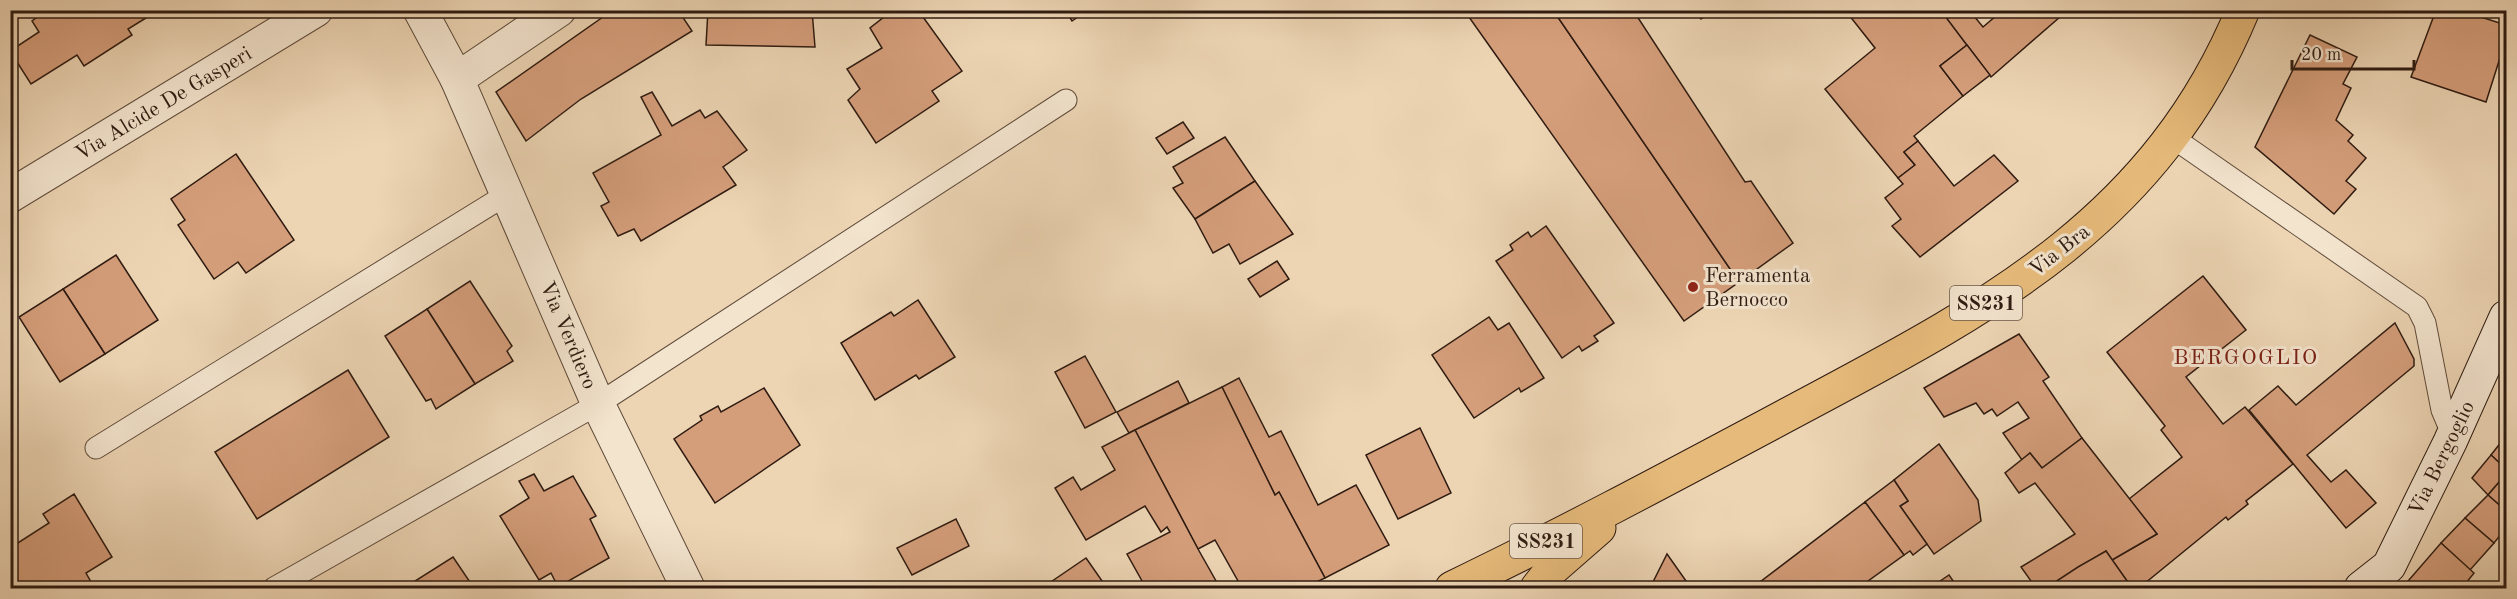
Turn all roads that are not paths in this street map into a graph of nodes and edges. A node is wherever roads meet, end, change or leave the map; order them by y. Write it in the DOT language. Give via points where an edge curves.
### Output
graph roads {
  1 [pos="316,10"];
  2 [pos="420,10"];
  3 [pos="559,10"];
  4 [pos="2243,10"];
  5 [pos="457,79"];
  6 [pos="1066,100"];
  7 [pos="2172,137"];
  8 [pos="509,194"];
  9 [pos="10,196"];
  10 [pos="2506,317"];
  11 [pos="598,404"];
  12 [pos="2453,436"];
  13 [pos="96,448"];
  14 [pos="1638,494"];
  15 [pos="274,588"];
  16 [pos="688,588"];
  17 [pos="1452,588"];
  18 [pos="1537,588"];
  19 [pos="2361,588"];
  1 -- 9 [label="street, Via Alcide De Gasperi"];
  2 -- 5 [label="street, Via Verdiero"];
  3 -- 5 [label="street"];
  4 -- 7 [label="main road, Via Bra / SS231" via="2204,91"];
  5 -- 8 [label="street, Via Verdiero"];
  6 -- 11 [label="lane"];
  7 -- 12 [label="lane" via="2417,307 2424,322 2442,410"];
  7 -- 14 [label="main road, Via Bra / SS231" via="2121,198 2069,245 2008,288 1937,334"];
  8 -- 11 [label="street, Via Verdiero"];
  8 -- 13 [label="lane"];
  10 -- 12 [label="street, Via Bergoglio"];
  11 -- 15 [label="lane"];
  11 -- 16 [label="street, Via Verdiero"];
  12 -- 19 [label="street, Via Bergoglio" via="2389,566"];
  14 -- 17 [label="main road, Via Bra / SS231"];
  14 -- 18 [label="main road, Via Bra / SS231" via="1552,568"];
}
